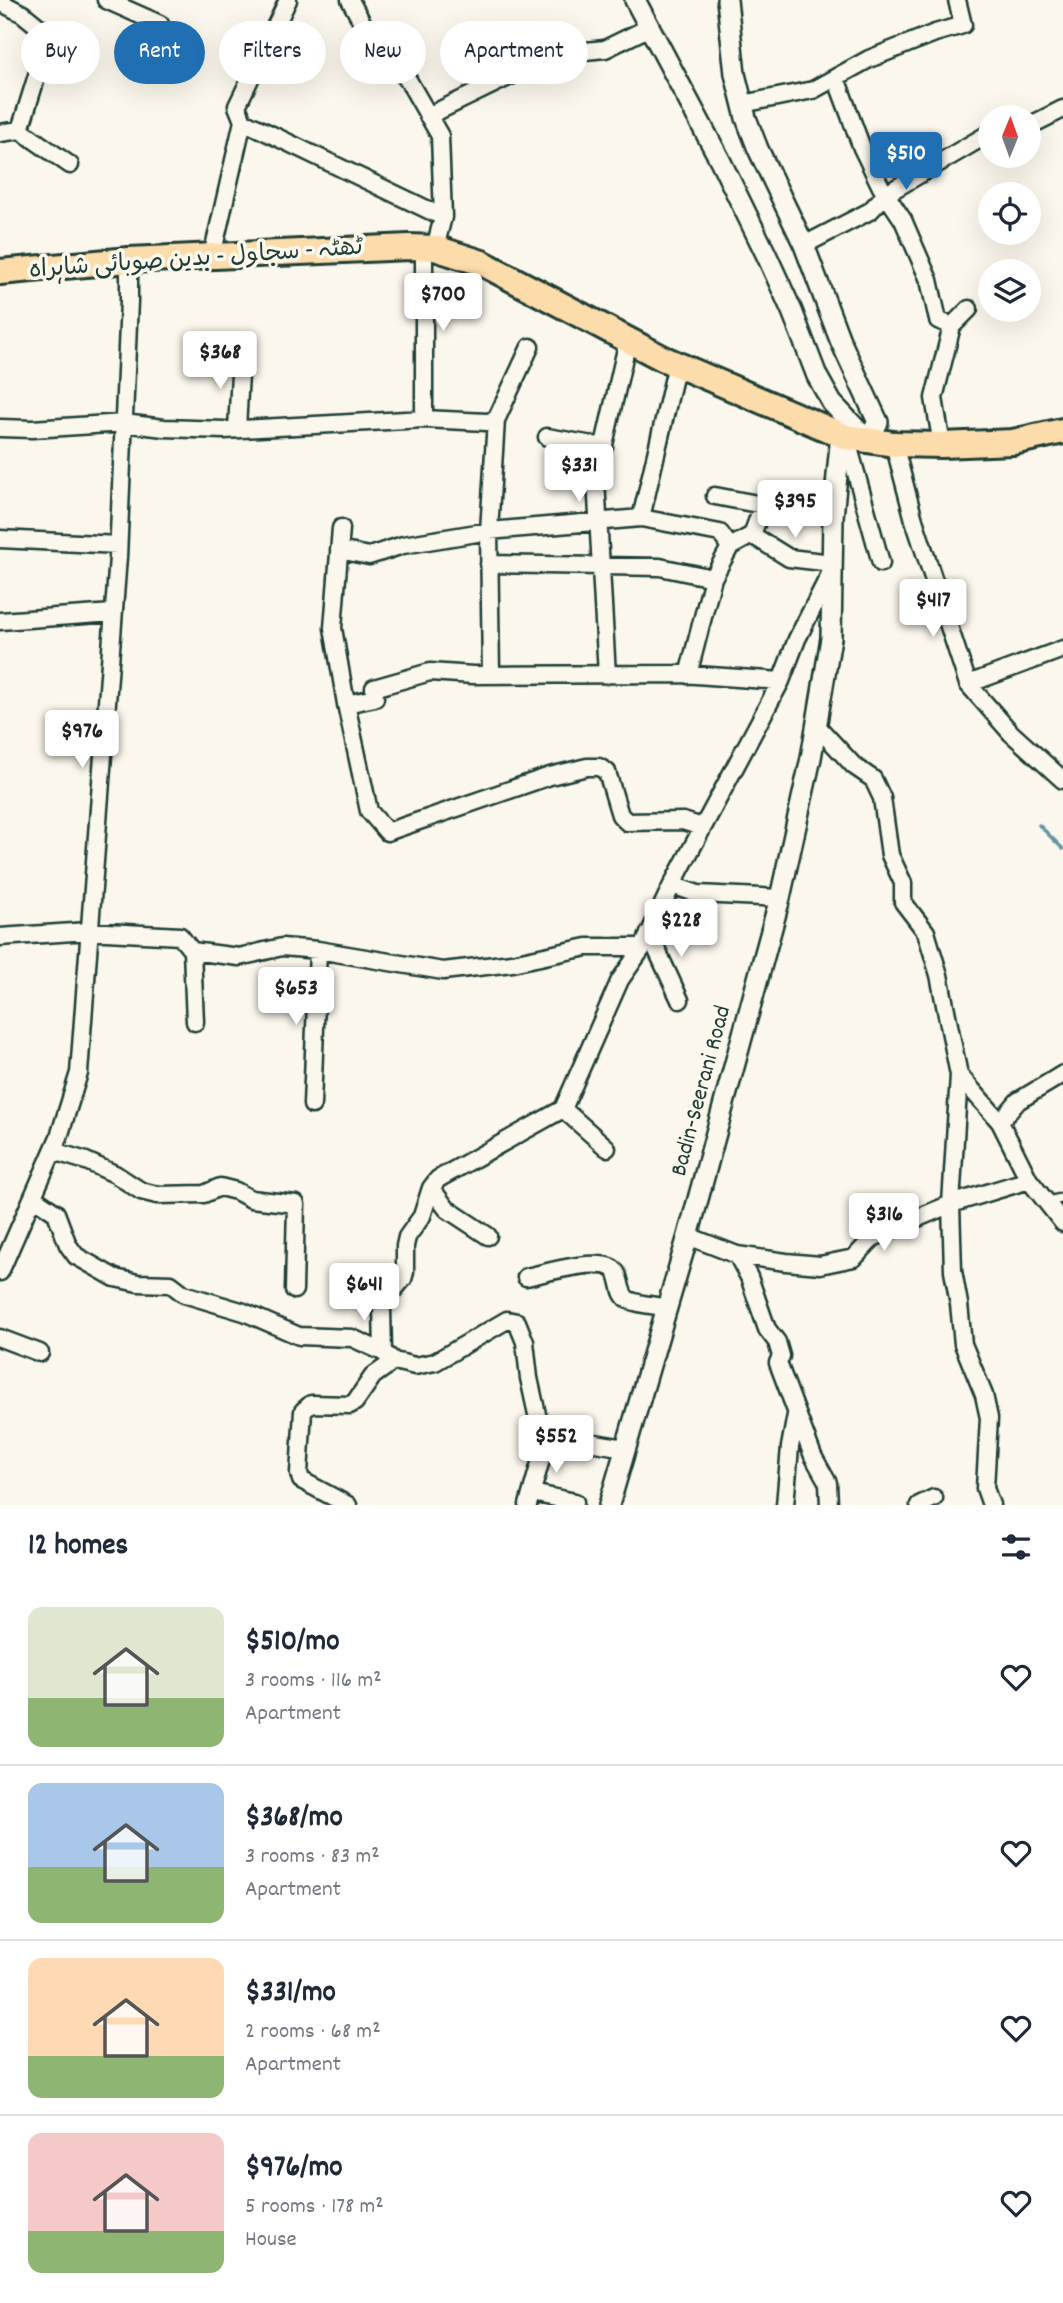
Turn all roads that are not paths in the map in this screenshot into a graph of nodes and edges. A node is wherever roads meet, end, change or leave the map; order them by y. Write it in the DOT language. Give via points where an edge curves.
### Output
graph roads {
  1 [pos="106,0"];
  2 [pos="288,0"];
  3 [pos="350,0"];
  4 [pos="635,0"];
  5 [pos="957,0"];
  6 [pos="730,1"];
  7 [pos="0,2"];
  8 [pos="26,7"];
  9 [pos="152,21"];
  10 [pos="650,27"];
  11 [pos="836,78"];
  12 [pos="742,104"];
  13 [pos="1063,108"];
  14 [pos="428,116"];
  15 [pos="1041,120"];
  16 [pos="243,121"];
  17 [pos="20,130"];
  18 [pos="0,133"];
  19 [pos="978,141"];
  20 [pos="70,165"];
  21 [pos="886,194"];
  22 [pos="443,217"];
  23 [pos="804,245"];
  24 [pos="429,248"];
  25 [pos="212,256"];
  26 [pos="129,260"];
  27 [pos="0,272"];
  28 [pos="969,309"];
  29 [pos="952,326"];
  30 [pos="628,340"];
  31 [pos="530,347"];
  32 [pos="241,355"];
  33 [pos="677,364"];
  34 [pos="424,419"];
  35 [pos="496,420"];
  36 [pos="124,423"];
  37 [pos="0,428"];
  38 [pos="237,429"];
  39 [pos="1063,431"];
  40 [pos="547,437"];
  41 [pos="852,437"];
  42 [pos="894,444"];
  43 [pos="942,444"];
  44 [pos="604,447"];
  45 [pos="715,496"];
  46 [pos="834,501"];
  47 [pos="763,505"];
  48 [pos="640,518"];
  49 [pos="598,521"];
  50 [pos="341,528"];
  51 [pos="489,531"];
  52 [pos="752,535"];
  53 [pos="0,539"];
  54 [pos="118,545"];
  55 [pos="730,547"];
  56 [pos="339,550"];
  57 [pos="489,564"];
  58 [pos="881,564"];
  59 [pos="601,566"];
  60 [pos="831,568"];
  61 [pos="713,578"];
  62 [pos="113,613"];
  63 [pos="0,621"];
  64 [pos="1063,649"];
  65 [pos="491,675"];
  66 [pos="607,675"];
  67 [pos="688,675"];
  68 [pos="780,681"];
  69 [pos="968,684"];
  70 [pos="346,704"];
  71 [pos="816,725"];
  72 [pos="1063,780"];
  73 [pos="702,827"];
  74 [pos="672,885"];
  75 [pos="780,898"];
  76 [pos="88,931"];
  77 [pos="0,937"];
  78 [pos="646,940"];
  79 [pos="318,950"];
  80 [pos="192,951"];
  81 [pos="680,1000"];
  82 [pos="195,1022"];
  83 [pos="1063,1074"];
  84 [pos="958,1075"];
  85 [pos="312,1105"];
  86 [pos="563,1109"];
  87 [pos="1000,1122"];
  88 [pos="607,1147"];
  89 [pos="53,1151"];
  90 [pos="1029,1180"];
  91 [pos="430,1188"];
  92 [pos="34,1198"];
  93 [pos="1063,1198"];
  94 [pos="1046,1202"];
  95 [pos="951,1204"];
  96 [pos="1063,1223"];
  97 [pos="488,1236"];
  98 [pos="688,1236"];
  99 [pos="737,1255"];
  100 [pos="0,1272"];
  101 [pos="526,1277"];
  102 [pos="294,1290"];
  103 [pos="667,1308"];
  104 [pos="0,1338"];
  105 [pos="40,1353"];
  106 [pos="388,1356"];
  107 [pos="796,1415"];
  108 [pos="548,1435"];
  109 [pos="625,1448"];
  110 [pos="934,1498"];
  111 [pos="530,1499"];
  112 [pos="575,1502"];
  113 [pos="348,1505"];
  114 [pos="609,1505"];
  115 [pos="785,1505"];
  116 [pos="829,1505"];
  117 [pos="919,1505"];
  118 [pos="991,1505"];
  1 -- 9 [label="street"];
  2 -- 16 [label="street" via="237,106"];
  3 -- 14 [label="street" via="370,37 408,80"];
  4 -- 10 [label="street"];
  5 -- 11 [label="street" via="963,25 869,59"];
  6 -- 12 [label="street"];
  7 -- 8 [label="street"];
  8 -- 17 [label="street" via="47,43"];
  10 -- 14 [label="street" via="604,49 556,54"];
  10 -- 41 [label="street" via="766,254 817,376"];
  11 -- 12 [label="street" via="813,90"];
  11 -- 21 [label="street" via="862,148"];
  12 -- 23 [label="street"];
  13 -- 15 [label="street"];
  14 -- 22 [label="street" via="440,136"];
  16 -- 22 [label="street"];
  16 -- 25 [label="street"];
  17 -- 18 [label="street"];
  17 -- 20 [label="street"];
  19 -- 21 [label="street"];
  21 -- 23 [label="street" via="870,211"];
  21 -- 29 [label="street" via="903,220 929,280 937,320"];
  22 -- 24 [label="street"];
  23 -- 41 [label="street, Badin-Seerani Road" via="878,422"];
  24 -- 25 [label="main road, ٹھٹہ - سجاول - بدین صوبائی شاہراہ"];
  24 -- 30 [label="main road, ٹھٹہ - سجاول - بدین صوبائی شاہراہ" via="482,263"];
  24 -- 34 [label="street"];
  25 -- 26 [label="main road, ٹھٹہ - سجاول - بدین صوبائی شاہراہ"];
  26 -- 27 [label="main road, ٹھٹہ - سجاول - بدین صوبائی شاہراہ"];
  26 -- 36 [label="street"];
  28 -- 29 [label="street"];
  29 -- 43 [label="street" via="934,398"];
  30 -- 33 [label="main road, ٹھٹہ - سجاول - بدین صوبائی شاہراہ"];
  30 -- 44 [label="street"];
  31 -- 35 [label="street"];
  32 -- 38 [label="street"];
  33 -- 41 [label="main road, ٹھٹہ - سجاول - بدین صوبائی شاہراہ"];
  33 -- 48 [label="street"];
  34 -- 35 [label="street"];
  34 -- 38 [label="street"];
  35 -- 51 [label="street"];
  36 -- 37 [label="street"];
  36 -- 38 [label="street"];
  36 -- 54 [label="street"];
  39 -- 43 [label="main road, ٹھٹہ - سجاول - بدین صوبائی شاہراہ" via="1013,442"];
  40 -- 44 [label="street"];
  41 -- 42 [label="main road, ٹھٹہ - سجاول - بدین صوبائی شاہراہ"];
  41 -- 46 [label="street, Badin-Seerani Road"];
  41 -- 58 [label="street"];
  42 -- 43 [label="main road, ٹھٹہ - سجاول - بدین صوبائی شاہراہ"];
  42 -- 69 [label="street"];
  44 -- 49 [label="street" via="596,480"];
  45 -- 47 [label="street"];
  46 -- 47 [label="street"];
  46 -- 60 [label="street, Badin-Seerani Road"];
  47 -- 52 [label="street"];
  48 -- 49 [label="street"];
  48 -- 55 [label="street" via="720,533"];
  49 -- 51 [label="street"];
  49 -- 59 [label="street"];
  50 -- 56 [label="street"];
  51 -- 56 [label="street" via="403,545 369,556"];
  51 -- 57 [label="street"];
  52 -- 55 [label="street"];
  52 -- 60 [label="street" via="789,558"];
  53 -- 54 [label="street"];
  54 -- 62 [label="street"];
  55 -- 61 [label="street"];
  56 -- 70 [label="street" via="333,628"];
  57 -- 59 [label="street"];
  57 -- 65 [label="street"];
  59 -- 61 [label="street" via="660,567"];
  59 -- 66 [label="street"];
  60 -- 68 [label="street"];
  60 -- 71 [label="street, Badin-Seerani Road" via="831,638"];
  61 -- 67 [label="street"];
  62 -- 63 [label="street"];
  62 -- 76 [label="street"];
  64 -- 69 [label="street"];
  65 -- 66 [label="street"];
  65 -- 70 [label="street" via="430,672 374,688 375,698"];
  66 -- 67 [label="street"];
  67 -- 68 [label="street"];
  68 -- 73 [label="street"];
  69 -- 72 [label="street" via="1011,733"];
  70 -- 73 [label="street" via="369,811 387,832 587,767 607,772 626,822 683,821"];
  71 -- 75 [label="street, Badin-Seerani Road"];
  71 -- 84 [label="street" via="854,766 873,779 882,798 890,855 903,883 903,902 926,932 939,975"];
  73 -- 74 [label="street"];
  74 -- 75 [label="street" via="698,894"];
  74 -- 78 [label="street"];
  75 -- 98 [label="street, Badin-Seerani Road"];
  76 -- 77 [label="street"];
  76 -- 80 [label="street" via="180,936"];
  76 -- 89 [label="street" via="79,1073"];
  78 -- 79 [label="street" via="443,971"];
  78 -- 81 [label="street"];
  78 -- 86 [label="street" via="621,980"];
  79 -- 80 [label="street" via="282,947 239,957"];
  79 -- 85 [label="street"];
  80 -- 82 [label="street"];
  83 -- 87 [label="street" via="1018,1101"];
  84 -- 87 [label="street"];
  84 -- 95 [label="street"];
  86 -- 88 [label="street"];
  86 -- 91 [label="street" via="438,1179"];
  87 -- 90 [label="street"];
  89 -- 92 [label="street"];
  89 -- 102 [label="street" via="86,1161 157,1195 204,1194 220,1187 251,1199 296,1204"];
  90 -- 94 [label="street"];
  90 -- 95 [label="street"];
  91 -- 97 [label="street" via="447,1209"];
  91 -- 106 [label="street" via="422,1216 407,1237 403,1279 382,1309"];
  92 -- 100 [label="street"];
  92 -- 106 [label="street" via="56,1213 76,1256 115,1278 171,1284 184,1294 244,1312 299,1336 352,1338"];
  93 -- 94 [label="lane"];
  94 -- 96 [label="street"];
  95 -- 99 [label="street" via="873,1238 854,1258 820,1265"];
  95 -- 118 [label="street" via="953,1271 963,1344 989,1419 985,1488"];
  98 -- 99 [label="street"];
  98 -- 103 [label="street, Badin-Seerani Road"];
  99 -- 107 [label="street" via="767,1329 777,1342 778,1363"];
  101 -- 103 [label="street" via="597,1264 609,1266 617,1272 623,1295 629,1300"];
  103 -- 109 [label="street, Badin-Seerani Road"];
  104 -- 105 [label="street"];
  106 -- 108 [label="street" via="415,1366 435,1362 507,1320 517,1322 525,1342 540,1428"];
  106 -- 113 [label="street" via="355,1402 312,1404 303,1411 301,1480"];
  107 -- 115 [label="street"];
  107 -- 116 [label="street" via="828,1483"];
  108 -- 109 [label="street"];
  108 -- 111 [label="street"];
  109 -- 114 [label="street, Badin-Seerani Road"];
  110 -- 117 [label="street"];
  111 -- 112 [label="street"];
}
